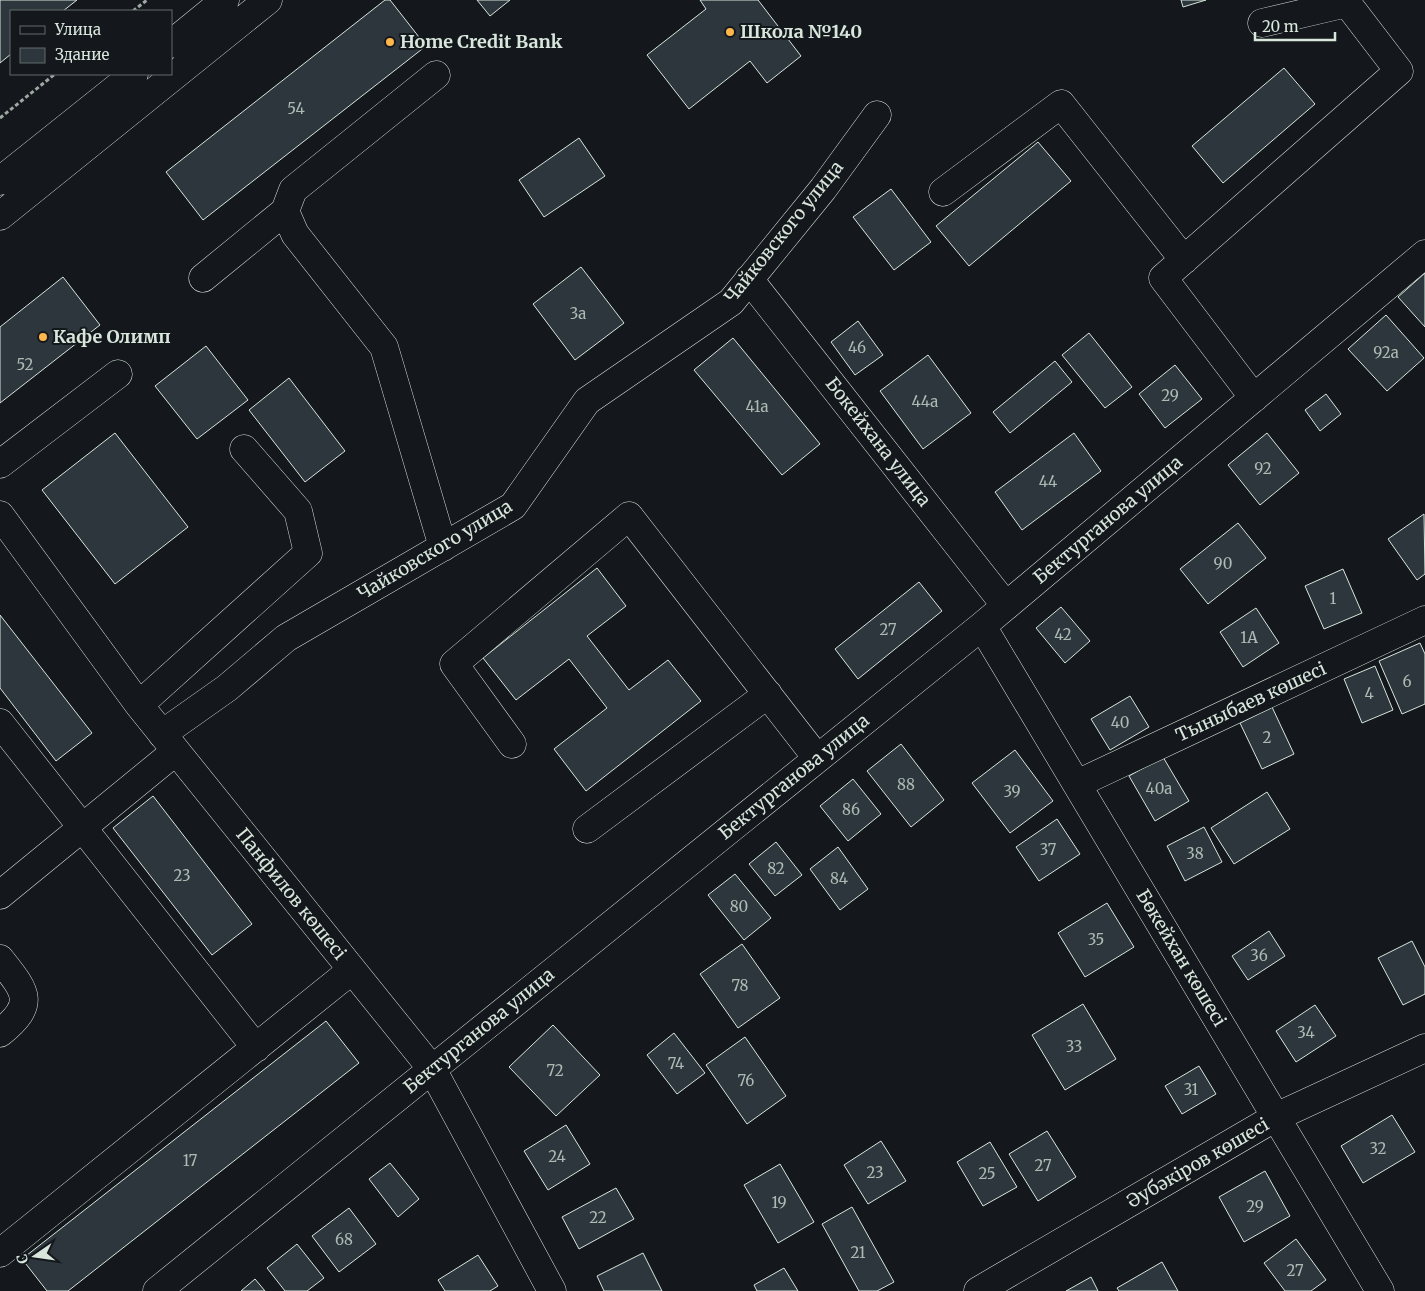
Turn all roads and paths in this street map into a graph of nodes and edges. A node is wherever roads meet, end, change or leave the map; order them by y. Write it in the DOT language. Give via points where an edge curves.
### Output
graph roads {
  1 [pos="146,0"];
  2 [pos="225,0"];
  3 [pos="268,0"];
  4 [pos="133,10"];
  5 [pos="1262,23"];
  6 [pos="172,43"];
  7 [pos="54,75"];
  8 [pos="133,75"];
  9 [pos="436,75"];
  10 [pos="877,115"];
  11 [pos="0,118"];
  12 [pos="0,181"];
  13 [pos="943,192"];
  14 [pos="285,211"];
  15 [pos="0,216"];
  16 [pos="1425,254"];
  17 [pos="1184,260"];
  18 [pos="203,278"];
  19 [pos="749,279"];
  20 [pos="118,374"];
  21 [pos="1254,398"];
  22 [pos="244,448"];
  23 [pos="0,464"];
  24 [pos="0,515"];
  25 [pos="443,547"];
  26 [pos="1006,606"];
  27 [pos="1425,620"];
  28 [pos="982,626"];
  29 [pos="768,694"];
  30 [pos="139,705"];
  31 [pos="0,723"];
  32 [pos="169,742"];
  33 [pos="512,744"];
  34 [pos="817,758"];
  35 [pos="1077,784"];
  36 [pos="83,827"];
  37 [pos="588,829"];
  38 [pos="0,895"];
  39 [pos="0,959"];
  40 [pos="352,970"];
  41 [pos="0,1033"];
  42 [pos="256,1048"];
  43 [pos="1425,1048"];
  44 [pos="432,1069"];
  45 [pos="1276,1117"];
  46 [pos="0,1253"];
  47 [pos="157,1291"];
  48 [pos="552,1291"];
  49 [pos="978,1291"];
  50 [pos="1380,1291"];
  1 -- 4 [label="path"];
  2 -- 6 [label="street"];
  3 -- 15 [label="street"];
  5 -- 17 [label="street" via="1347,3 1399,71"];
  7 -- 11 [label="path"];
  8 -- 12 [label="street"];
  9 -- 14 [label="street" via="293,190"];
  10 -- 19 [label="street, Чайковского улица"];
  13 -- 17 [label="street" via="1061,104"];
  14 -- 18 [label="street"];
  14 -- 25 [label="street" via="295,234 384,347"];
  16 -- 21 [label="street, Бектурганова улица"];
  17 -- 21 [label="street" via="1163,278"];
  19 -- 25 [label="street, Чайковского улица" via="731,302 587,401 513,506"];
  19 -- 26 [label="street, Бокейхана улица"];
  20 -- 23 [label="street"];
  21 -- 26 [label="street, Бектурганова улица"];
  22 -- 30 [label="street" via="298,511 308,553"];
  24 -- 30 [label="street, Панфилов көшесі"];
  25 -- 32 [label="street, Чайковского улица" via="286,638"];
  26 -- 28 [label="street, Бектурганова улица"];
  27 -- 35 [label="street, Тыныбаев көшесі"];
  28 -- 34 [label="street, Бектурганова улица"];
  28 -- 35 [label="street, Бөкейхан көшесі"];
  29 -- 33 [label="street" via="629,516 454,664"];
  29 -- 34 [label="street"];
  29 -- 37 [label="street"];
  30 -- 32 [label="street, Панфилов көшесі"];
  31 -- 36 [label="street"];
  32 -- 36 [label="street, Чайковского улица"];
  32 -- 40 [label="street, Панфилов көшесі"];
  34 -- 44 [label="street, Бектурганова улица"];
  35 -- 45 [label="street, Бөкейхан көшесі"];
  36 -- 38 [label="street, Чайковского улица"];
  36 -- 42 [label="street"];
  39 -- 41 [label="street" via="22,986 24,1001 21,1014"];
  40 -- 42 [label="street"];
  40 -- 44 [label="street, Панфилов көшесі"];
  42 -- 46 [label="street"];
  43 -- 45 [label="street, Әубәкіров көшесі"];
  44 -- 47 [label="street, Бектурганова улица"];
  44 -- 48 [label="street, Панфилов көшесі"];
  45 -- 49 [label="street, Әубәкіров көшесі"];
  45 -- 50 [label="street, Бөкейхан көшесі"];
}
